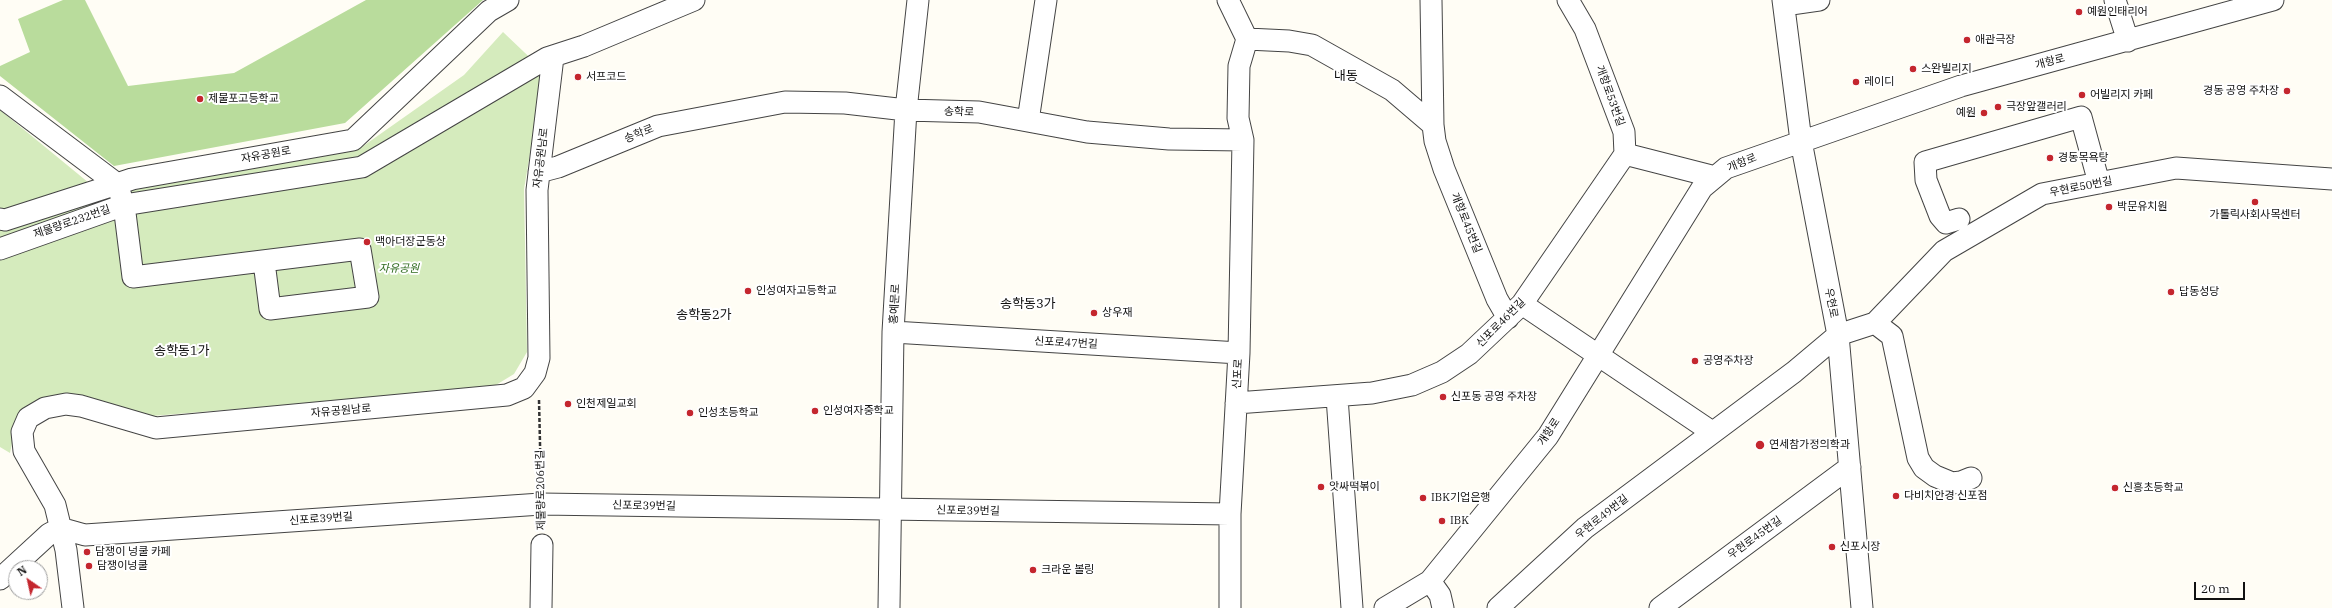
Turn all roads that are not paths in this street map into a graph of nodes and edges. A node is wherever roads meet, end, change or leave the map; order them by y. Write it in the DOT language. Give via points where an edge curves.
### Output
graph roads {
  1 [pos="508,0"];
  2 [pos="694,0"];
  3 [pos="918,0"];
  4 [pos="1046,0"];
  5 [pos="1228,0"];
  6 [pos="1431,0"];
  7 [pos="1819,0"];
  8 [pos="2116,0"];
  9 [pos="2273,0"];
  10 [pos="1571,1"];
  11 [pos="1784,2"];
  12 [pos="1247,39"];
  13 [pos="2128,41"];
  14 [pos="553,57"];
  15 [pos="0,96"];
  16 [pos="906,110"];
  17 [pos="1028,121"];
  18 [pos="1432,125"];
  19 [pos="1243,140"];
  20 [pos="1801,140"];
  21 [pos="1625,154"];
  22 [pos="539,172"];
  23 [pos="1715,177"];
  24 [pos="2332,179"];
  25 [pos="2099,183"];
  26 [pos="117,184"];
  27 [pos="124,205"];
  28 [pos="0,219"];
  29 [pos="1959,219"];
  30 [pos="0,249"];
  31 [pos="264,262"];
  32 [pos="1515,311"];
  33 [pos="1874,323"];
  34 [pos="893,332"];
  35 [pos="1838,335"];
  36 [pos="1239,353"];
  37 [pos="1597,355"];
  38 [pos="1337,397"];
  39 [pos="1236,403"];
  40 [pos="1712,432"];
  41 [pos="1850,467"];
  42 [pos="1971,478"];
  43 [pos="891,510"];
  44 [pos="1230,514"];
  45 [pos="60,528"];
  46 [pos="542,545"];
  47 [pos="0,580"];
  48 [pos="1430,581"];
  49 [pos="72,608"];
  50 [pos="541,608"];
  51 [pos="889,608"];
  52 [pos="1230,608"];
  53 [pos="1352,608"];
  54 [pos="1385,608"];
  55 [pos="1443,608"];
  56 [pos="1498,608"];
  57 [pos="1660,608"];
  58 [pos="1862,608"];
  1 -- 26 [label="street, 자유공원로" via="489,11 353,140 132,179"];
  2 -- 14 [label="street"];
  3 -- 16 [label="street, 홍예문로"];
  4 -- 17 [label="street"];
  5 -- 12 [label="street"];
  6 -- 18 [label="street, 개항로45번길"];
  7 -- 11 [label="street"];
  8 -- 13 [label="street"];
  9 -- 13 [label="street, 개항로"];
  10 -- 21 [label="street, 개항로53번길" via="1585,29 1624,132"];
  11 -- 20 [label="street, 우현로"];
  12 -- 18 [label="street" via="1312,45 1392,90"];
  12 -- 19 [label="street" via="1239,66 1238,118"];
  13 -- 20 [label="street, 개항로" via="1961,86"];
  14 -- 22 [label="street, 자유공원남로"];
  14 -- 27 [label="street" via="547,58 362,167"];
  15 -- 26 [label="street"];
  16 -- 17 [label="street, 송학로" via="979,112"];
  16 -- 22 [label="street, 송학로" via="845,103 785,102 658,126 558,167"];
  16 -- 34 [label="street, 홍예문로"];
  17 -- 19 [label="street, 송학로" via="1087,132 1169,140"];
  18 -- 32 [label="street, 개항로45번길" via="1444,169 1497,299"];
  19 -- 36 [label="street, 신포로"];
  20 -- 23 [label="street, 개항로" via="1726,168"];
  20 -- 35 [label="street, 우현로"];
  21 -- 23 [label="street"];
  21 -- 32 [label="street, 신포로46번길"];
  22 -- 45 [label="street, 자유공원남로" via="539,358 535,373 524,388 507,395 156,428 81,406 66,404 45,408 28,418 22,432 24,451 55,504"];
  23 -- 37 [label="street, 개항로" via="1702,188"];
  24 -- 25 [label="street, 우현로50번길" via="2176,168"];
  25 -- 29 [label="street" via="2081,117 1925,162 1926,180 1940,216 1946,223"];
  25 -- 33 [label="street, 우현로50번길" via="2042,194 1944,250"];
  26 -- 27 [label="street, 제물량로232번길"];
  26 -- 28 [label="street, 자유공원로" via="5,220"];
  27 -- 30 [label="street, 제물량로232번길"];
  27 -- 31 [label="street" via="133,277"];
  31 -- 31 [label="street" via="360,249 368,297 270,309"];
  32 -- 37 [label="street, 개항로45번길"];
  32 -- 38 [label="street, 신포로46번길" via="1469,354 1442,372 1412,385"];
  33 -- 35 [label="street"];
  33 -- 42 [label="street" via="1892,336 1921,463 1935,476 1952,482"];
  34 -- 36 [label="street, 신포로47번길"];
  34 -- 43 [label="street, 홍예문로"];
  35 -- 40 [label="street, 우현로49번길" via="1794,372"];
  35 -- 41 [label="street, 우현로"];
  36 -- 39 [label="street, 신포로"];
  37 -- 40 [label="street"];
  37 -- 48 [label="street, 개항로" via="1548,436"];
  38 -- 39 [label="street, 신포로46번길"];
  38 -- 53 [label="street"];
  39 -- 44 [label="street, 신포로"];
  40 -- 56 [label="street, 우현로49번길" via="1585,528"];
  41 -- 57 [label="street, 우현로45번길"];
  41 -- 58 [label="street, 우현로"];
  43 -- 44 [label="street, 신포로39번길"];
  43 -- 45 [label="street, 신포로39번길" via="541,504 85,535"];
  43 -- 51 [label="street, 홍예문로"];
  44 -- 52 [label="street, 신포로"];
  45 -- 47 [label="street" via="49,534"];
  45 -- 49 [label="street, 자유공원남로" via="66,550"];
  46 -- 50 [label="street, 제물량로206번길"];
  48 -- 54 [label="street, 개항로"];
  48 -- 55 [label="street" via="1440,595"];
}
